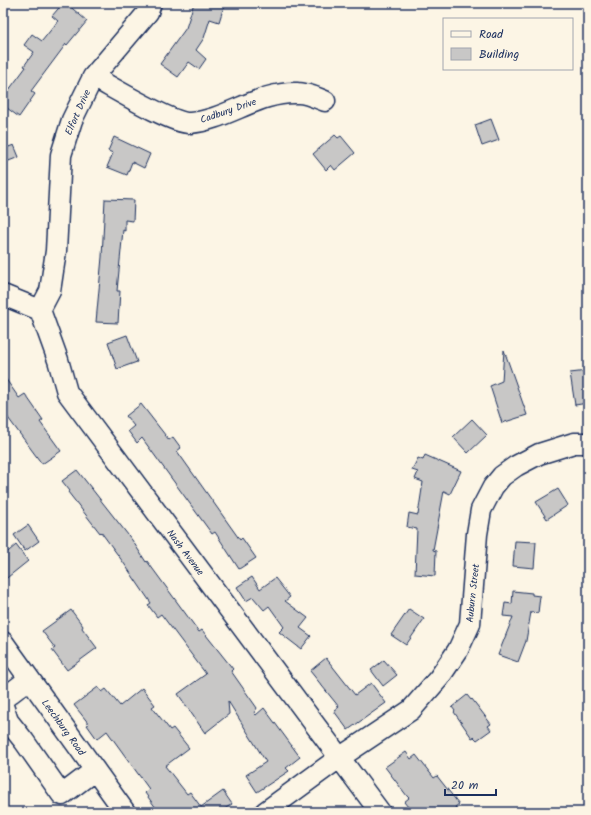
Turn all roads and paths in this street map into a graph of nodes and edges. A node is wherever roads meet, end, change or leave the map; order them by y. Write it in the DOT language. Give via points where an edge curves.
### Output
graph roads {
  1 [pos="151,3"];
  2 [pos="93,77"];
  3 [pos="325,101"];
  4 [pos="3,296"];
  5 [pos="40,310"];
  6 [pos="588,443"];
  7 [pos="3,642"];
  8 [pos="30,678"];
  9 [pos="3,699"];
  10 [pos="3,706"];
  11 [pos="339,758"];
  12 [pos="95,770"];
  13 [pos="125,812"];
  14 [pos="265,812"];
  15 [pos="380,812"];
  1 -- 2 [label="street, Elfort Drive" via="148,12"];
  2 -- 3 [label="street, Cadbury Drive" via="173,120 189,123 211,118 268,96 299,93"];
  2 -- 5 [label="street, Elfort Drive" via="72,120 61,155 56,251 50,291"];
  4 -- 5 [label="street"];
  5 -- 11 [label="street, Nash Avenue" via="67,392"];
  6 -- 11 [label="street, Auburn Street" via="574,443 539,454 502,476 493,487 481,510 470,624 458,650 439,678 411,710"];
  7 -- 8 [label="street, Leechburg Road"];
  8 -- 9 [label="street"];
  8 -- 12 [label="street, Leechburg Road"];
  10 -- 12 [label="street" via="8,721 62,795"];
  11 -- 14 [label="street, Auburn Street"];
  11 -- 15 [label="street, Nash Avenue"];
  12 -- 13 [label="street, Leechburg Road"];
}
